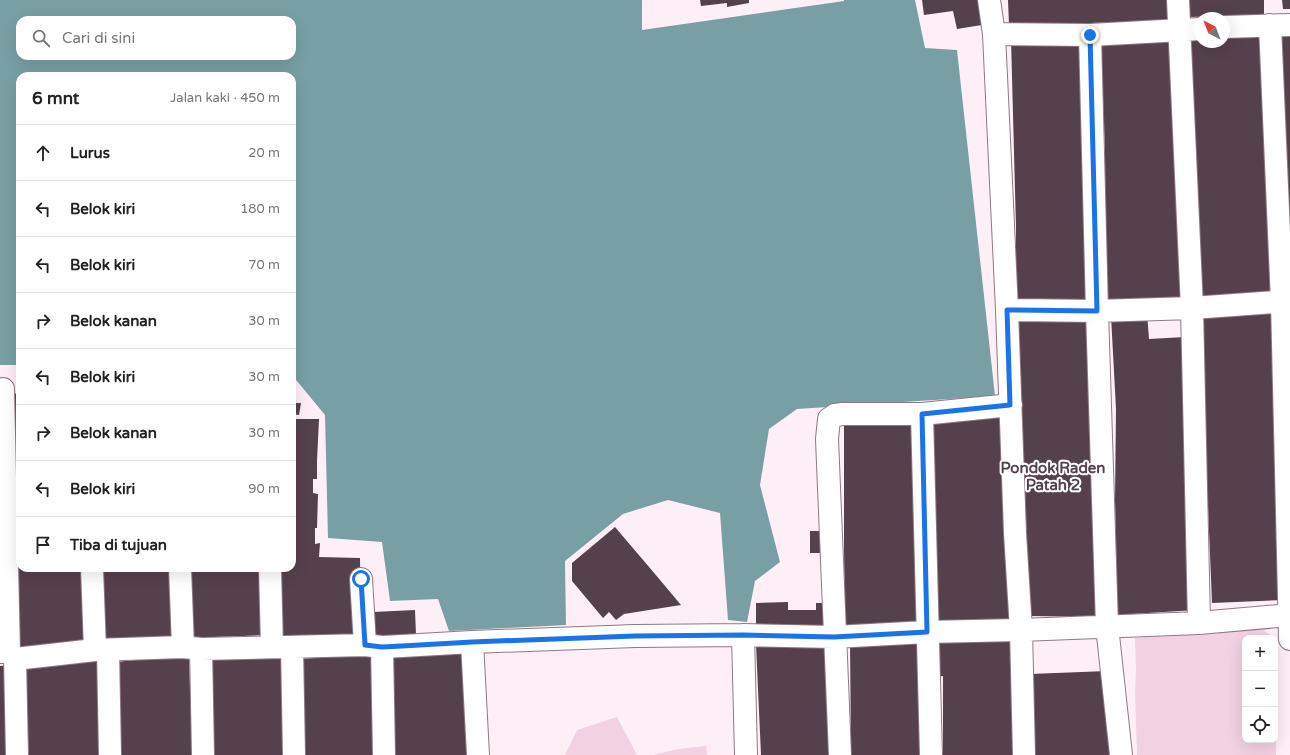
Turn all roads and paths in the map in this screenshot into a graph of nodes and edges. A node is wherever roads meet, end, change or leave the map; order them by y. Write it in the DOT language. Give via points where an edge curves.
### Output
graph roads {
  1 [pos="989,0"];
  2 [pos="1178,0"];
  3 [pos="1280,25"];
  4 [pos="1230,27"];
  5 [pos="1190,29"];
  6 [pos="994,34"];
  7 [pos="1090,35"];
  8 [pos="1286,302"];
  9 [pos="1192,308"];
  10 [pos="1007,310"];
  11 [pos="1097,311"];
  12 [pos="8,389"];
  13 [pos="1010,405"];
  14 [pos="922,414"];
  15 [pos="92,572"];
  16 [pos="181,572"];
  17 [pos="271,572"];
  18 [pos="361,579"];
  19 [pos="1290,615"];
  20 [pos="1199,623"];
  21 [pos="1107,626"];
  22 [pos="1020,630"];
  23 [pos="927,632"];
  24 [pos="743,635"];
  25 [pos="834,637"];
  26 [pos="1290,640"];
  27 [pos="472,642"];
  28 [pos="374,646"];
  29 [pos="282,647"];
  30 [pos="192,648"];
  31 [pos="101,650"];
  32 [pos="8,655"];
  33 [pos="17,755"];
  34 [pos="110,755"];
  35 [pos="203,755"];
  36 [pos="294,755"];
  37 [pos="384,755"];
  38 [pos="478,755"];
  39 [pos="746,755"];
  40 [pos="840,755"];
  41 [pos="931,755"];
  42 [pos="1024,755"];
  43 [pos="1121,755"];
  1 -- 6 [label="street"];
  2 -- 5 [label="street"];
  3 -- 4 [label="street"];
  3 -- 8 [label="street"];
  5 -- 7 [label="street"];
  5 -- 9 [label="street"];
  6 -- 7 [label="street"];
  6 -- 10 [label="street"];
  7 -- 11 [label="street"];
  8 -- 9 [label="street"];
  8 -- 19 [label="street"];
  9 -- 11 [label="street"];
  9 -- 20 [label="street"];
  10 -- 11 [label="street"];
  10 -- 13 [label="street"];
  11 -- 21 [label="street"];
  12 -- 32 [label="street"];
  13 -- 14 [label="street"];
  13 -- 22 [label="street"];
  14 -- 23 [label="street"];
  14 -- 25 [label="street" via="843,414 834,415 829,419 827,439"];
  15 -- 31 [label="street"];
  16 -- 30 [label="street"];
  17 -- 29 [label="street"];
  18 -- 28 [label="street"];
  19 -- 20 [label="street"];
  19 -- 26 [label="street"];
  20 -- 21 [label="street"];
  21 -- 22 [label="street"];
  21 -- 43 [label="street"];
  22 -- 23 [label="street"];
  22 -- 42 [label="street"];
  23 -- 25 [label="street"];
  23 -- 41 [label="street"];
  24 -- 25 [label="street"];
  24 -- 27 [label="street"];
  24 -- 39 [label="street"];
  25 -- 40 [label="street"];
  27 -- 28 [label="street"];
  27 -- 38 [label="street"];
  28 -- 29 [label="street"];
  28 -- 37 [label="street"];
  29 -- 30 [label="street"];
  29 -- 36 [label="street"];
  30 -- 31 [label="street"];
  30 -- 35 [label="street"];
  31 -- 32 [label="street"];
  31 -- 34 [label="street"];
  32 -- 33 [label="street"];
}
